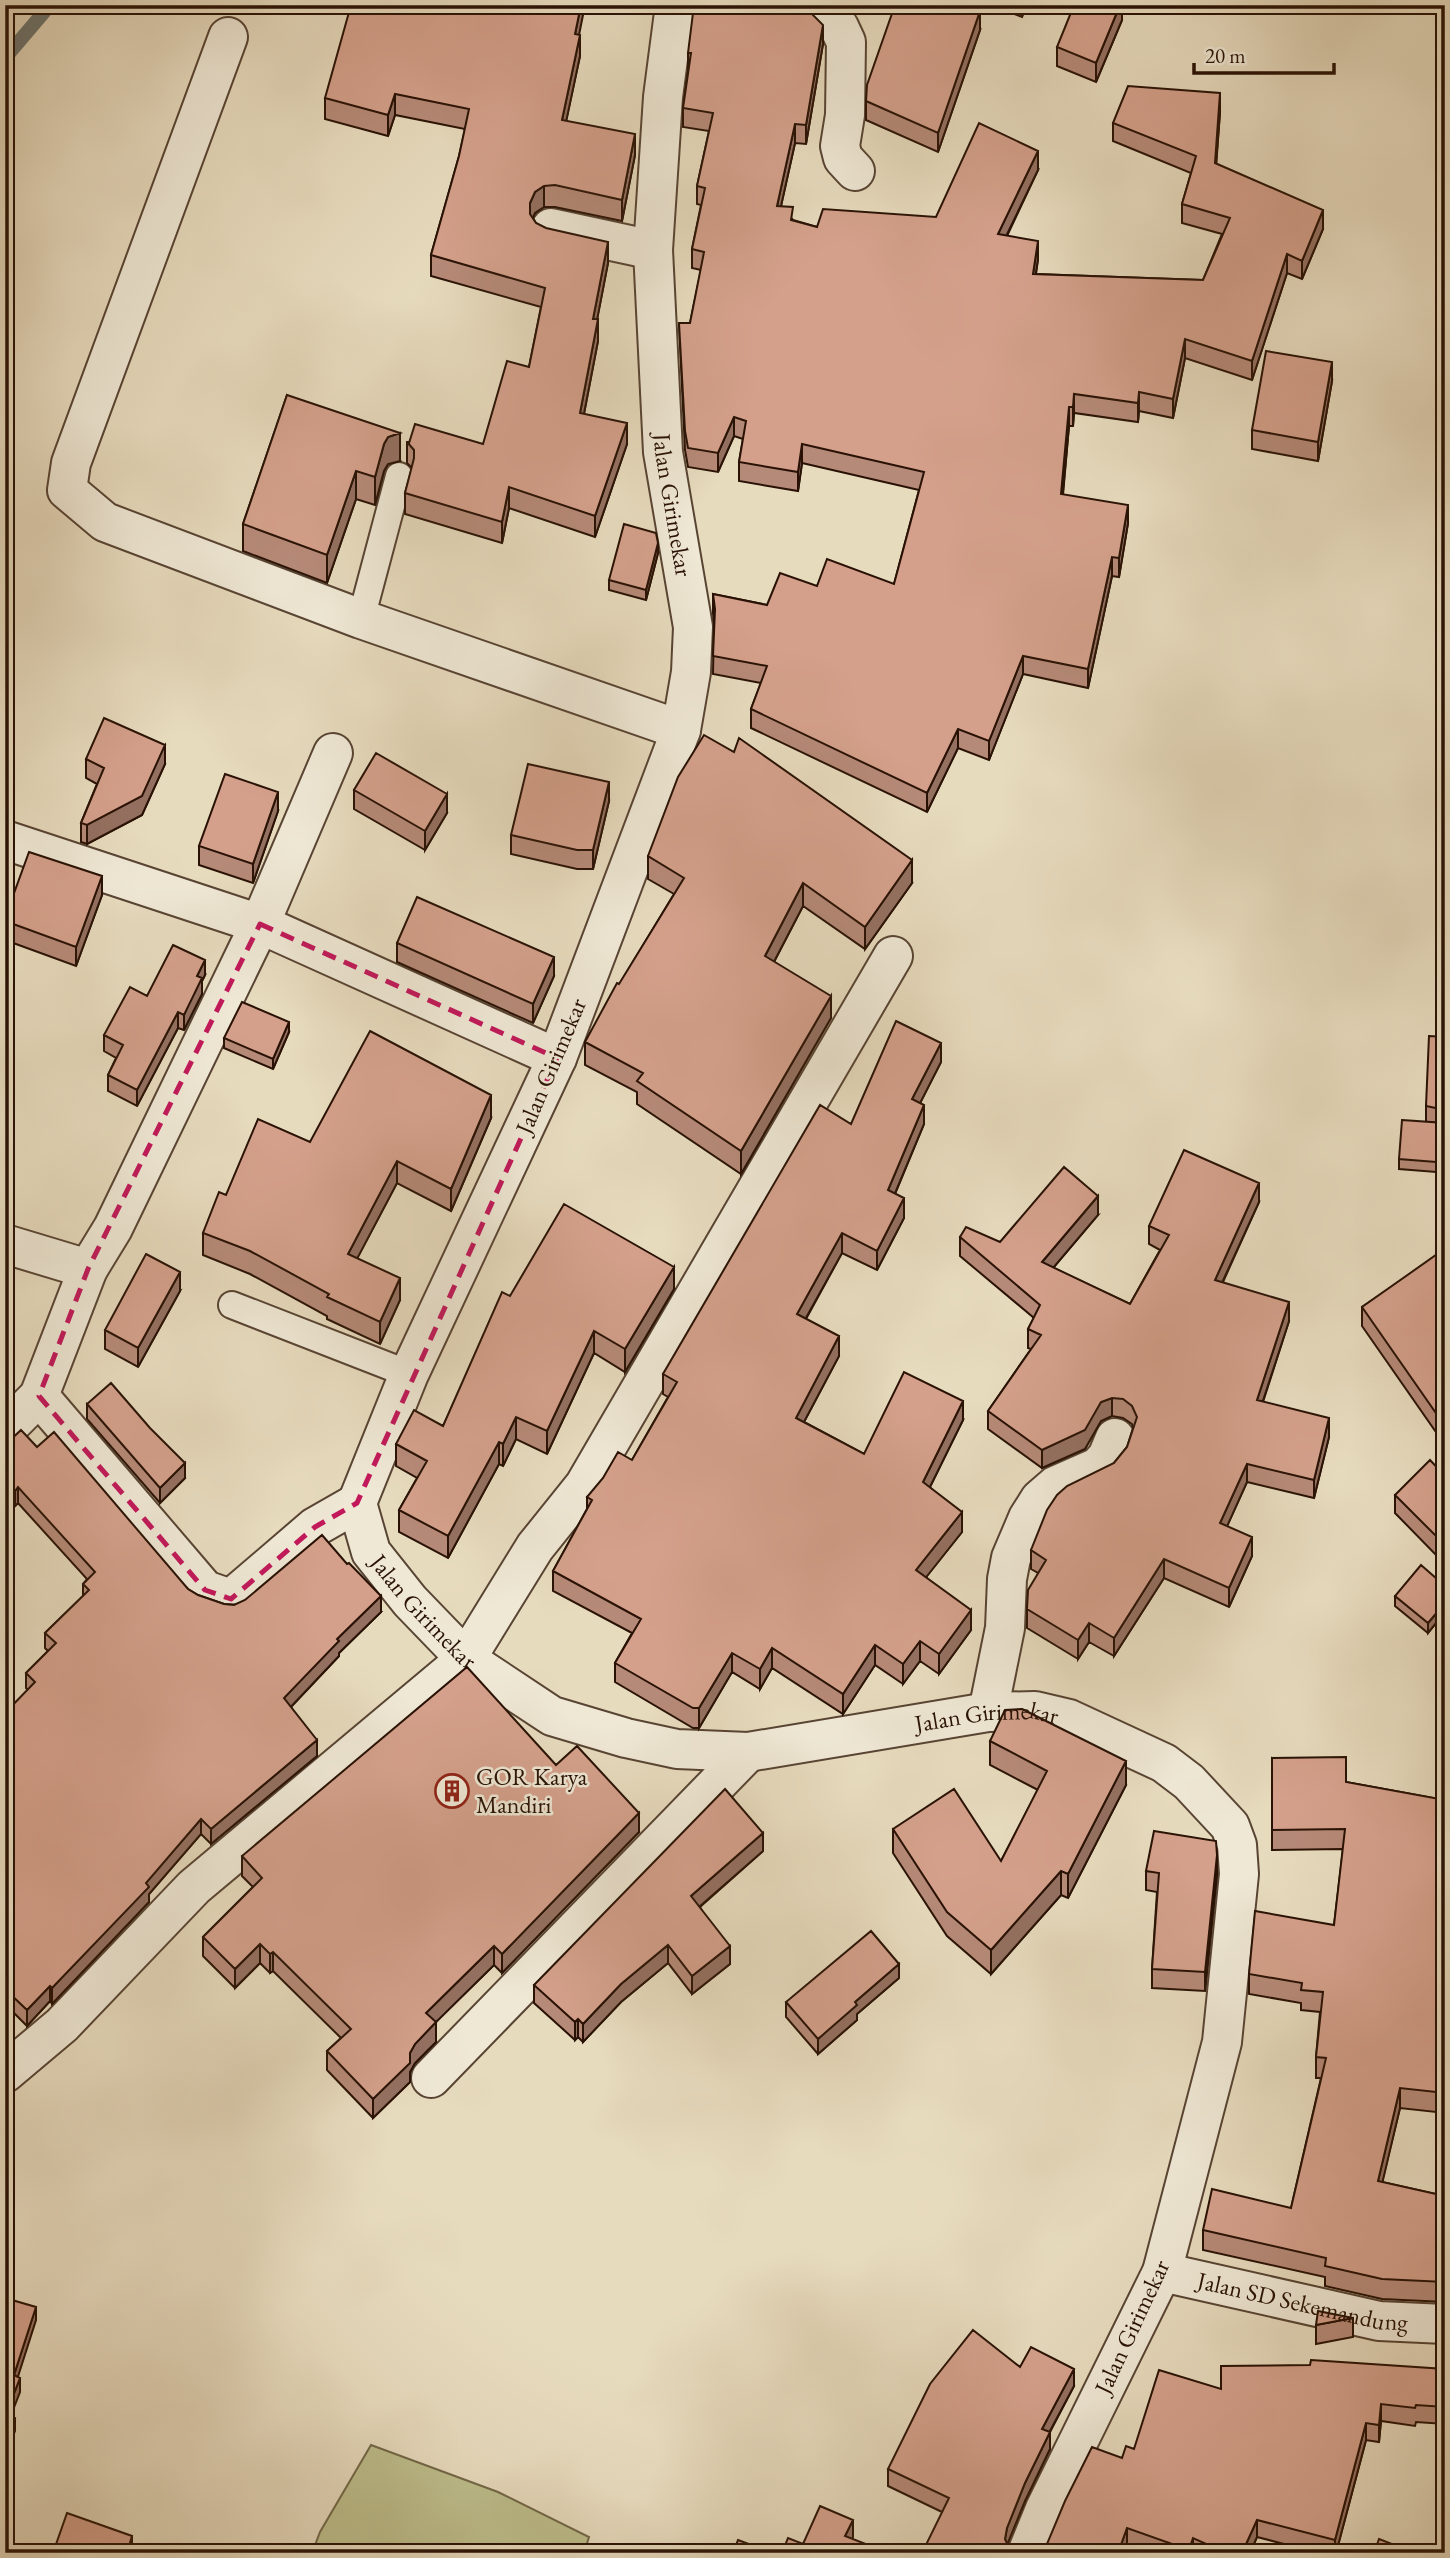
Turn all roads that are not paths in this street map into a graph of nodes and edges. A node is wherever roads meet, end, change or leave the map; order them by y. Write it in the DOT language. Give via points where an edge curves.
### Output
graph roads {
  1 [pos="674,5"];
  2 [pos="804,5"];
  3 [pos="228,37"];
  4 [pos="855,171"];
  5 [pos="551,228"];
  6 [pos="653,250"];
  7 [pos="399,476"];
  8 [pos="362,618"];
  9 [pos="681,730"];
  10 [pos="333,753"];
  11 [pos="5,840"];
  12 [pos="260,924"];
  13 [pos="893,956"];
  14 [pos="557,1058"];
  15 [pos="5,1244"];
  16 [pos="88,1269"];
  17 [pos="232,1305"];
  18 [pos="409,1374"];
  19 [pos="39,1396"];
  20 [pos="5,1430"];
  21 [pos="1115,1438"];
  22 [pos="357,1503"];
  23 [pos="466,1658"];
  24 [pos="988,1712"];
  25 [pos="748,1752"];
  26 [pos="5,2073"];
  27 [pos="431,2078"];
  28 [pos="1162,2272"];
  29 [pos="1445,2324"];
  30 [pos="1027,2553"];
  1 -- 6 [label="street, Jalan Girimekar"];
  2 -- 4 [label="street" via="839,27 846,42 840,146 842,158"];
  3 -- 8 [label="street" via="71,463 67,490 105,522"];
  5 -- 6 [label="street"];
  6 -- 9 [label="street, Jalan Girimekar" via="663,452 693,627"];
  7 -- 8 [label="lane"];
  8 -- 9 [label="street"];
  9 -- 14 [label="street, Jalan Girimekar"];
  10 -- 12 [label="street"];
  11 -- 12 [label="street"];
  12 -- 14 [label="street"];
  12 -- 16 [label="street" via="113,1228"];
  13 -- 23 [label="street" via="584,1486 535,1547"];
  14 -- 18 [label="street, Jalan Girimekar"];
  15 -- 16 [label="street"];
  16 -- 19 [label="street"];
  17 -- 18 [label="lane"];
  18 -- 22 [label="street, Jalan Girimekar"];
  19 -- 20 [label="street"];
  19 -- 22 [label="street" via="205,1590 231,1599 315,1527"];
  21 -- 24 [label="street" via="1098,1466 1055,1486 1028,1518 1009,1569 1005,1628"];
  22 -- 23 [label="street, Jalan Girimekar" via="371,1552 410,1601"];
  23 -- 25 [label="street, Jalan Girimekar" via="552,1716 677,1749"];
  23 -- 26 [label="street" via="194,1887 62,2025"];
  24 -- 25 [label="street, Jalan Girimekar"];
  24 -- 28 [label="street, Jalan Girimekar" via="1035,1711 1069,1719 1164,1763 1219,1813 1237,1845 1239,1874 1222,2042"];
  25 -- 27 [label="street"];
  28 -- 29 [label="street, Jalan SD Sekemandung" via="1379,2321"];
  28 -- 30 [label="street, Jalan Girimekar"];
}
